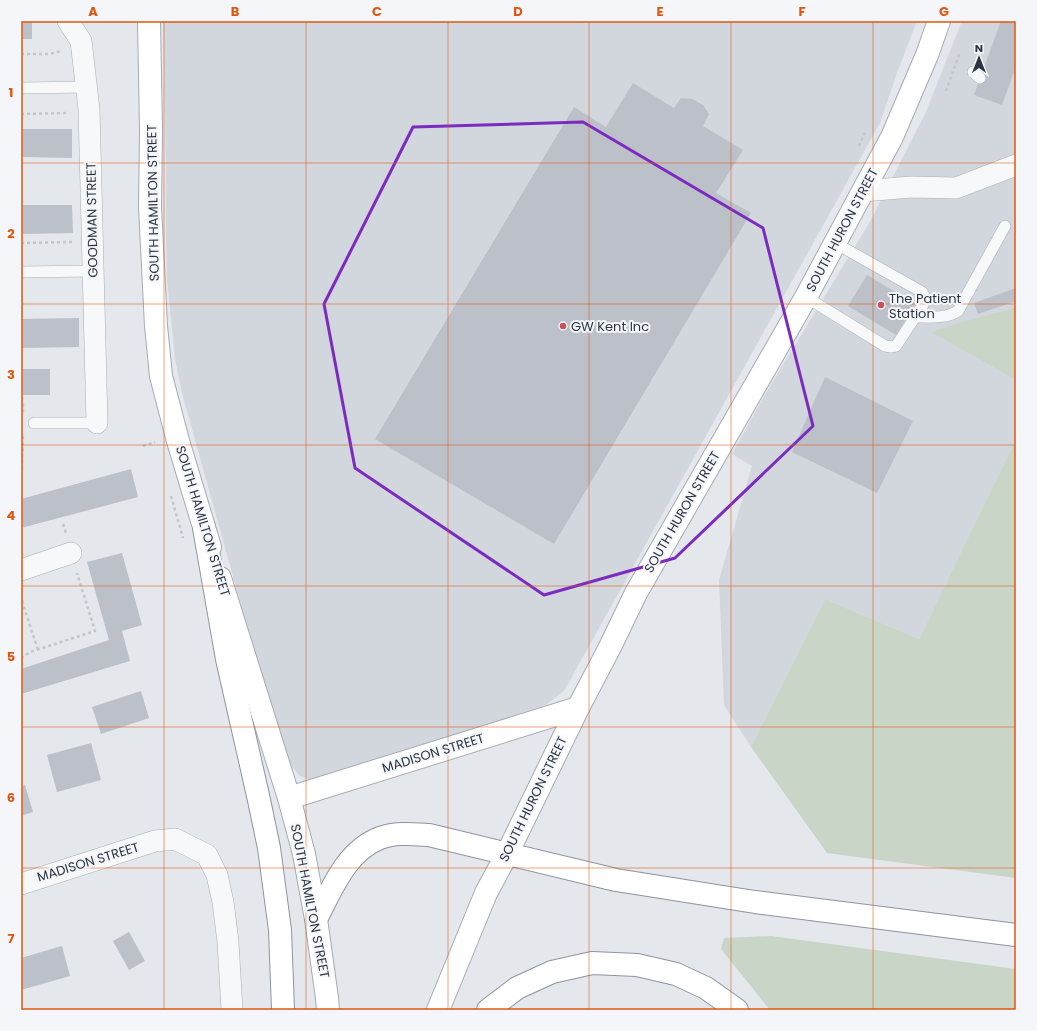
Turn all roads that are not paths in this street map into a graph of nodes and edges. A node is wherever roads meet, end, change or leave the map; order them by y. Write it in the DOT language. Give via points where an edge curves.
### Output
graph roads {
  1 [pos="68,21"];
  2 [pos="149,21"];
  3 [pos="940,21"];
  4 [pos="87,87"];
  5 [pos="21,88"];
  6 [pos="1016,165"];
  7 [pos="863,191"];
  8 [pos="1004,226"];
  9 [pos="835,243"];
  10 [pos="93,271"];
  11 [pos="21,272"];
  12 [pos="806,297"];
  13 [pos="916,317"];
  14 [pos="34,423"];
  15 [pos="97,423"];
  16 [pos="204,528"];
  17 [pos="71,553"];
  18 [pos="21,570"];
  19 [pos="578,708"];
  20 [pos="289,798"];
  21 [pos="507,854"];
  22 [pos="21,884"];
  23 [pos="316,919"];
  24 [pos="1016,935"];
  25 [pos="232,1010"];
  26 [pos="283,1010"];
  27 [pos="328,1010"];
  28 [pos="438,1010"];
  29 [pos="488,1010"];
  30 [pos="737,1010"];
  1 -- 4 [label="street, GOODMAN STREET" via="82,40"];
  2 -- 16 [label="main road, SOUTH HAMILTON STREET" via="150,207 161,376"];
  3 -- 7 [label="main road, SOUTH HURON STREET" via="892,137"];
  4 -- 5 [label="lane"];
  4 -- 10 [label="street, GOODMAN STREET"];
  6 -- 7 [label="street" via="956,188 911,187"];
  7 -- 9 [label="main road, SOUTH HURON STREET"];
  8 -- 13 [label="lane" via="958,311 950,316"];
  9 -- 12 [label="main road, SOUTH HURON STREET"];
  9 -- 13 [label="lane" via="922,292 926,297"];
  10 -- 11 [label="lane"];
  10 -- 15 [label="street, GOODMAN STREET"];
  12 -- 13 [label="lane" via="892,348"];
  12 -- 19 [label="main road, SOUTH HURON STREET" via="636,593"];
  14 -- 15 [label="lane"];
  16 -- 20 [label="main road, SOUTH HAMILTON STREET"];
  16 -- 26 [label="main road" via="227,659 269,848 280,930"];
  17 -- 18 [label="street"];
  19 -- 20 [label="main road, MADISON STREET"];
  19 -- 21 [label="main road, SOUTH HURON STREET"];
  20 -- 23 [label="main road, SOUTH HAMILTON STREET" via="304,854"];
  21 -- 23 [label="main road" via="429,835 404,834 380,838 359,850 347,863"];
  21 -- 24 [label="main road" via="616,880"];
  21 -- 28 [label="main road, SOUTH HURON STREET" via="486,893"];
  22 -- 25 [label="street, MADISON STREET" via="155,841 175,839 207,855 217,875 223,902"];
  23 -- 27 [label="main road, SOUTH HAMILTON STREET"];
  29 -- 30 [label="main road" via="518,988 552,972 592,963 637,965 676,974 706,988"];
}
